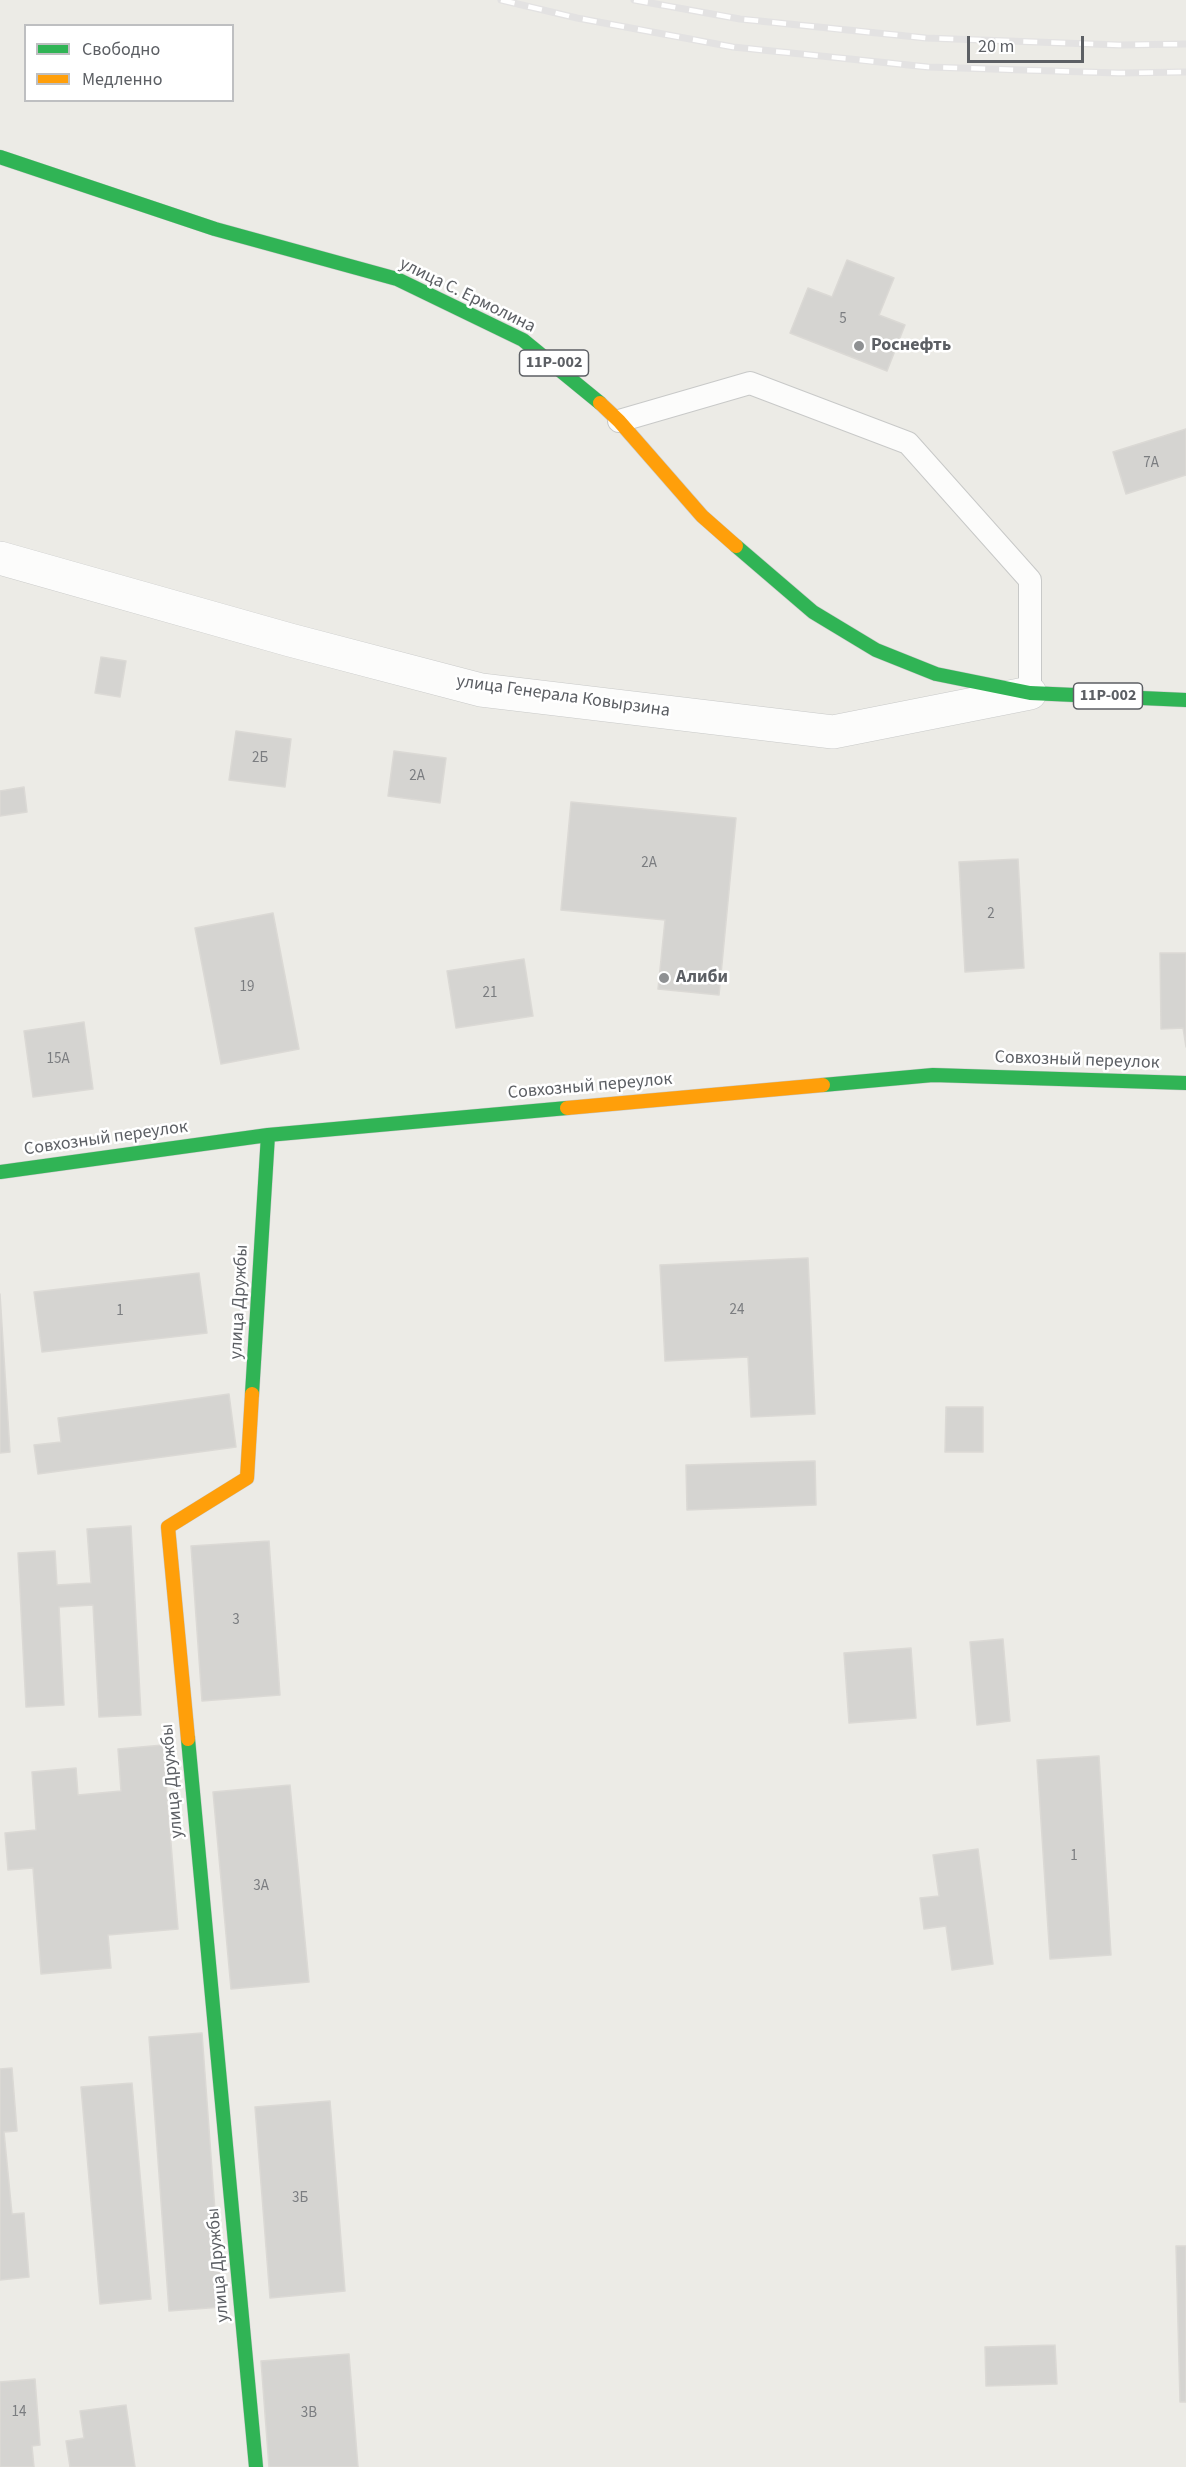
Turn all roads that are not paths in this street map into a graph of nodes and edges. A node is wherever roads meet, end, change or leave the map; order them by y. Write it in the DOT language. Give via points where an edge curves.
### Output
graph roads {
  1 [pos="0,157"];
  2 [pos="619,421"];
  3 [pos="0,558"];
  4 [pos="1030,693"];
  5 [pos="1186,700"];
  6 [pos="1186,1083"];
  7 [pos="268,1135"];
  8 [pos="0,1172"];
  9 [pos="256,2467"];
  1 -- 2 [label="street, улица С. Ермолина / 11Р-002" via="215,229 397,279 523,340"];
  2 -- 4 [label="street, улица С. Ермолина / 11Р-002" via="702,516 813,612 876,650 936,674"];
  2 -- 4 [label="lane" via="750,382 908,443 1030,579"];
  3 -- 4 [label="street, улица Генерала Ковырзина" via="481,690 833,732"];
  4 -- 5 [label="street, 11Р-002"];
  6 -- 7 [label="street, Совхозный переулок" via="933,1075"];
  7 -- 8 [label="street, Совхозный переулок"];
  7 -- 9 [label="street, улица Дружбы" via="247,1478 168,1527"];
}
